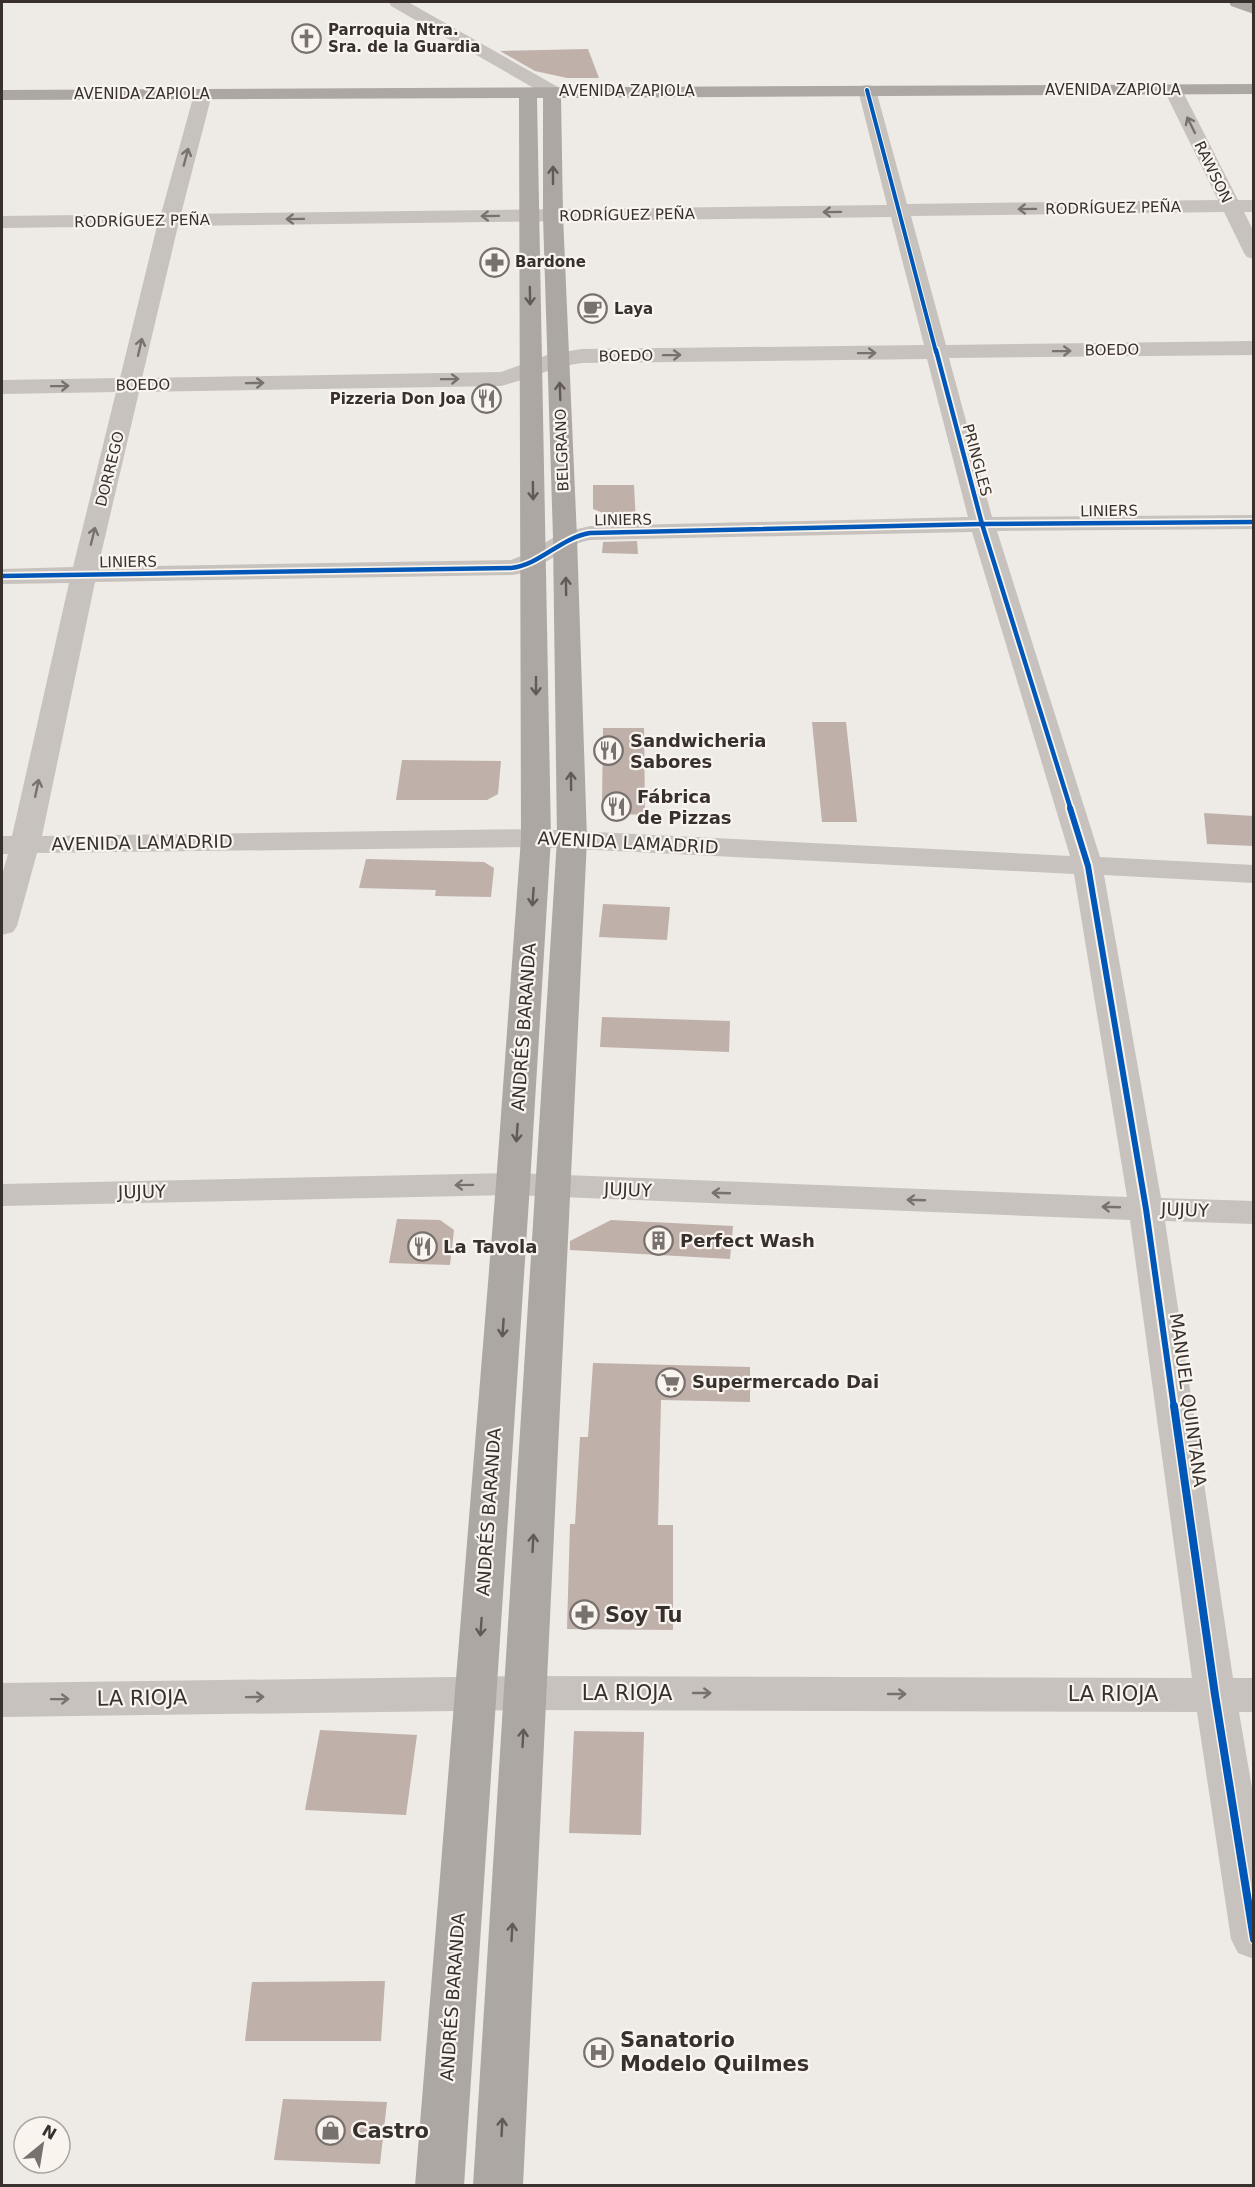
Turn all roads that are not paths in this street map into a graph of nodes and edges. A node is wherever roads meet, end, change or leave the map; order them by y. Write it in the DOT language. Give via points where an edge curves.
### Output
graph roads {
  1 [pos="397,2"];
  2 [pos="1237,2"];
  3 [pos="1254,9"];
  4 [pos="527,84"];
  5 [pos="1254,89"];
  6 [pos="867,90"];
  7 [pos="1173,90"];
  8 [pos="552,91"];
  9 [pos="203,94"];
  10 [pos="2,95"];
  11 [pos="1230,206"];
  12 [pos="1254,206"];
  13 [pos="898,211"];
  14 [pos="528,215"];
  15 [pos="553,216"];
  16 [pos="169,220"];
  17 [pos="2,222"];
  18 [pos="1254,253"];
  19 [pos="1254,348"];
  20 [pos="934,352"];
  21 [pos="558,359"];
  22 [pos="531,369"];
  23 [pos="131,385"];
  24 [pos="2,387"];
  25 [pos="1254,522"];
  26 [pos="982,524"];
  27 [pos="565,538"];
  28 [pos="535,559"];
  29 [pos="84,574"];
  30 [pos="2,576"];
  31 [pos="554,839"];
  32 [pos="13,845"];
  33 [pos="1088,866"];
  34 [pos="1254,874"];
  35 [pos="2,926"];
  36 [pos="513,1184"];
  37 [pos="552,1187"];
  38 [pos="2,1195"];
  39 [pos="1146,1209"];
  40 [pos="1254,1213"];
  41 [pos="525,1693"];
  42 [pos="476,1694"];
  43 [pos="1234,1695"];
  44 [pos="2,1700"];
  45 [pos="1254,1939"];
  46 [pos="439,2186"];
  47 [pos="498,2186"];
  1 -- 4 [label="street"];
  2 -- 3 [label="main road"];
  4 -- 8 [label="main road, AVENIDA ZAPIOLA"];
  4 -- 9 [label="main road, AVENIDA ZAPIOLA"];
  4 -- 14 [label="main road, BELGRANO"];
  5 -- 7 [label="main road, AVENIDA ZAPIOLA"];
  6 -- 7 [label="main road, AVENIDA ZAPIOLA"];
  6 -- 8 [label="main road, AVENIDA ZAPIOLA"];
  6 -- 13 [label="street, PRINGLES"];
  11 -- 7 [label="street, RAWSON, one-way"];
  15 -- 8 [label="main road, BELGRANO, one-way"];
  9 -- 10 [label="main road, AVENIDA ZAPIOLA"];
  16 -- 9 [label="street, DORREGO, one-way"];
  11 -- 12 [label="street, RODRÍGUEZ PEÑA"];
  11 -- 13 [label="street, RODRÍGUEZ PEÑA, one-way"];
  11 -- 18 [label="street, RAWSON"];
  13 -- 15 [label="street, RODRÍGUEZ PEÑA, one-way"];
  13 -- 20 [label="street, PRINGLES"];
  14 -- 15 [label="street, RODRÍGUEZ PEÑA"];
  14 -- 16 [label="street, RODRÍGUEZ PEÑA, one-way"];
  14 -- 22 [label="main road, BELGRANO, one-way"];
  15 -- 21 [label="main road, BELGRANO"];
  16 -- 17 [label="street, RODRÍGUEZ PEÑA"];
  23 -- 16 [label="street, DORREGO, one-way"];
  20 -- 19 [label="street, BOEDO, one-way"];
  21 -- 20 [label="street, BOEDO, one-way"];
  20 -- 26 [label="street, PRINGLES"];
  21 -- 22 [label="street, BOEDO"];
  27 -- 21 [label="main road, BELGRANO, one-way"];
  23 -- 22 [label="street, BOEDO, one-way" via="501,379"];
  22 -- 28 [label="main road, BELGRANO, one-way"];
  24 -- 23 [label="street, BOEDO, one-way"];
  29 -- 23 [label="street, DORREGO, one-way"];
  25 -- 26 [label="street, LINIERS"];
  26 -- 27 [label="street, LINIERS" via="590,533"];
  26 -- 33 [label="street, PRINGLES"];
  27 -- 28 [label="street, LINIERS"];
  31 -- 27 [label="main road, BELGRANO, one-way"];
  28 -- 29 [label="street, LINIERS" via="518,567 499,568"];
  28 -- 31 [label="main road, BELGRANO, one-way"];
  29 -- 30 [label="street, LINIERS"];
  32 -- 29 [label="street, DORREGO, one-way"];
  31 -- 32 [label="street, AVENIDA LAMADRID"];
  31 -- 33 [label="street, AVENIDA LAMADRID"];
  31 -- 36 [label="main road, ANDRÉS BARANDA, one-way"];
  31 -- 37 [label="main road, ANDRÉS BARANDA"];
  32 -- 35 [label="street, DORREGO"];
  33 -- 34 [label="street, AVENIDA LAMADRID"];
  33 -- 39 [label="street, MANUEL QUINTANA"];
  36 -- 37 [label="street, JUJUY"];
  36 -- 38 [label="street, JUJUY, one-way"];
  36 -- 42 [label="main road, ANDRÉS BARANDA, one-way"];
  39 -- 37 [label="street, JUJUY, one-way"];
  41 -- 37 [label="main road, ANDRÉS BARANDA, one-way"];
  39 -- 40 [label="street, JUJUY"];
  39 -- 43 [label="street, MANUEL QUINTANA"];
  41 -- 42 [label="street, LA RIOJA"];
  41 -- 43 [label="street, LA RIOJA, one-way"];
  47 -- 41 [label="main road, ANDRÉS BARANDA, one-way"];
  44 -- 42 [label="street, LA RIOJA, one-way"];
  42 -- 46 [label="main road, ANDRÉS BARANDA"];
  43 -- 45 [label="street, MANUEL QUINTANA"];
}
